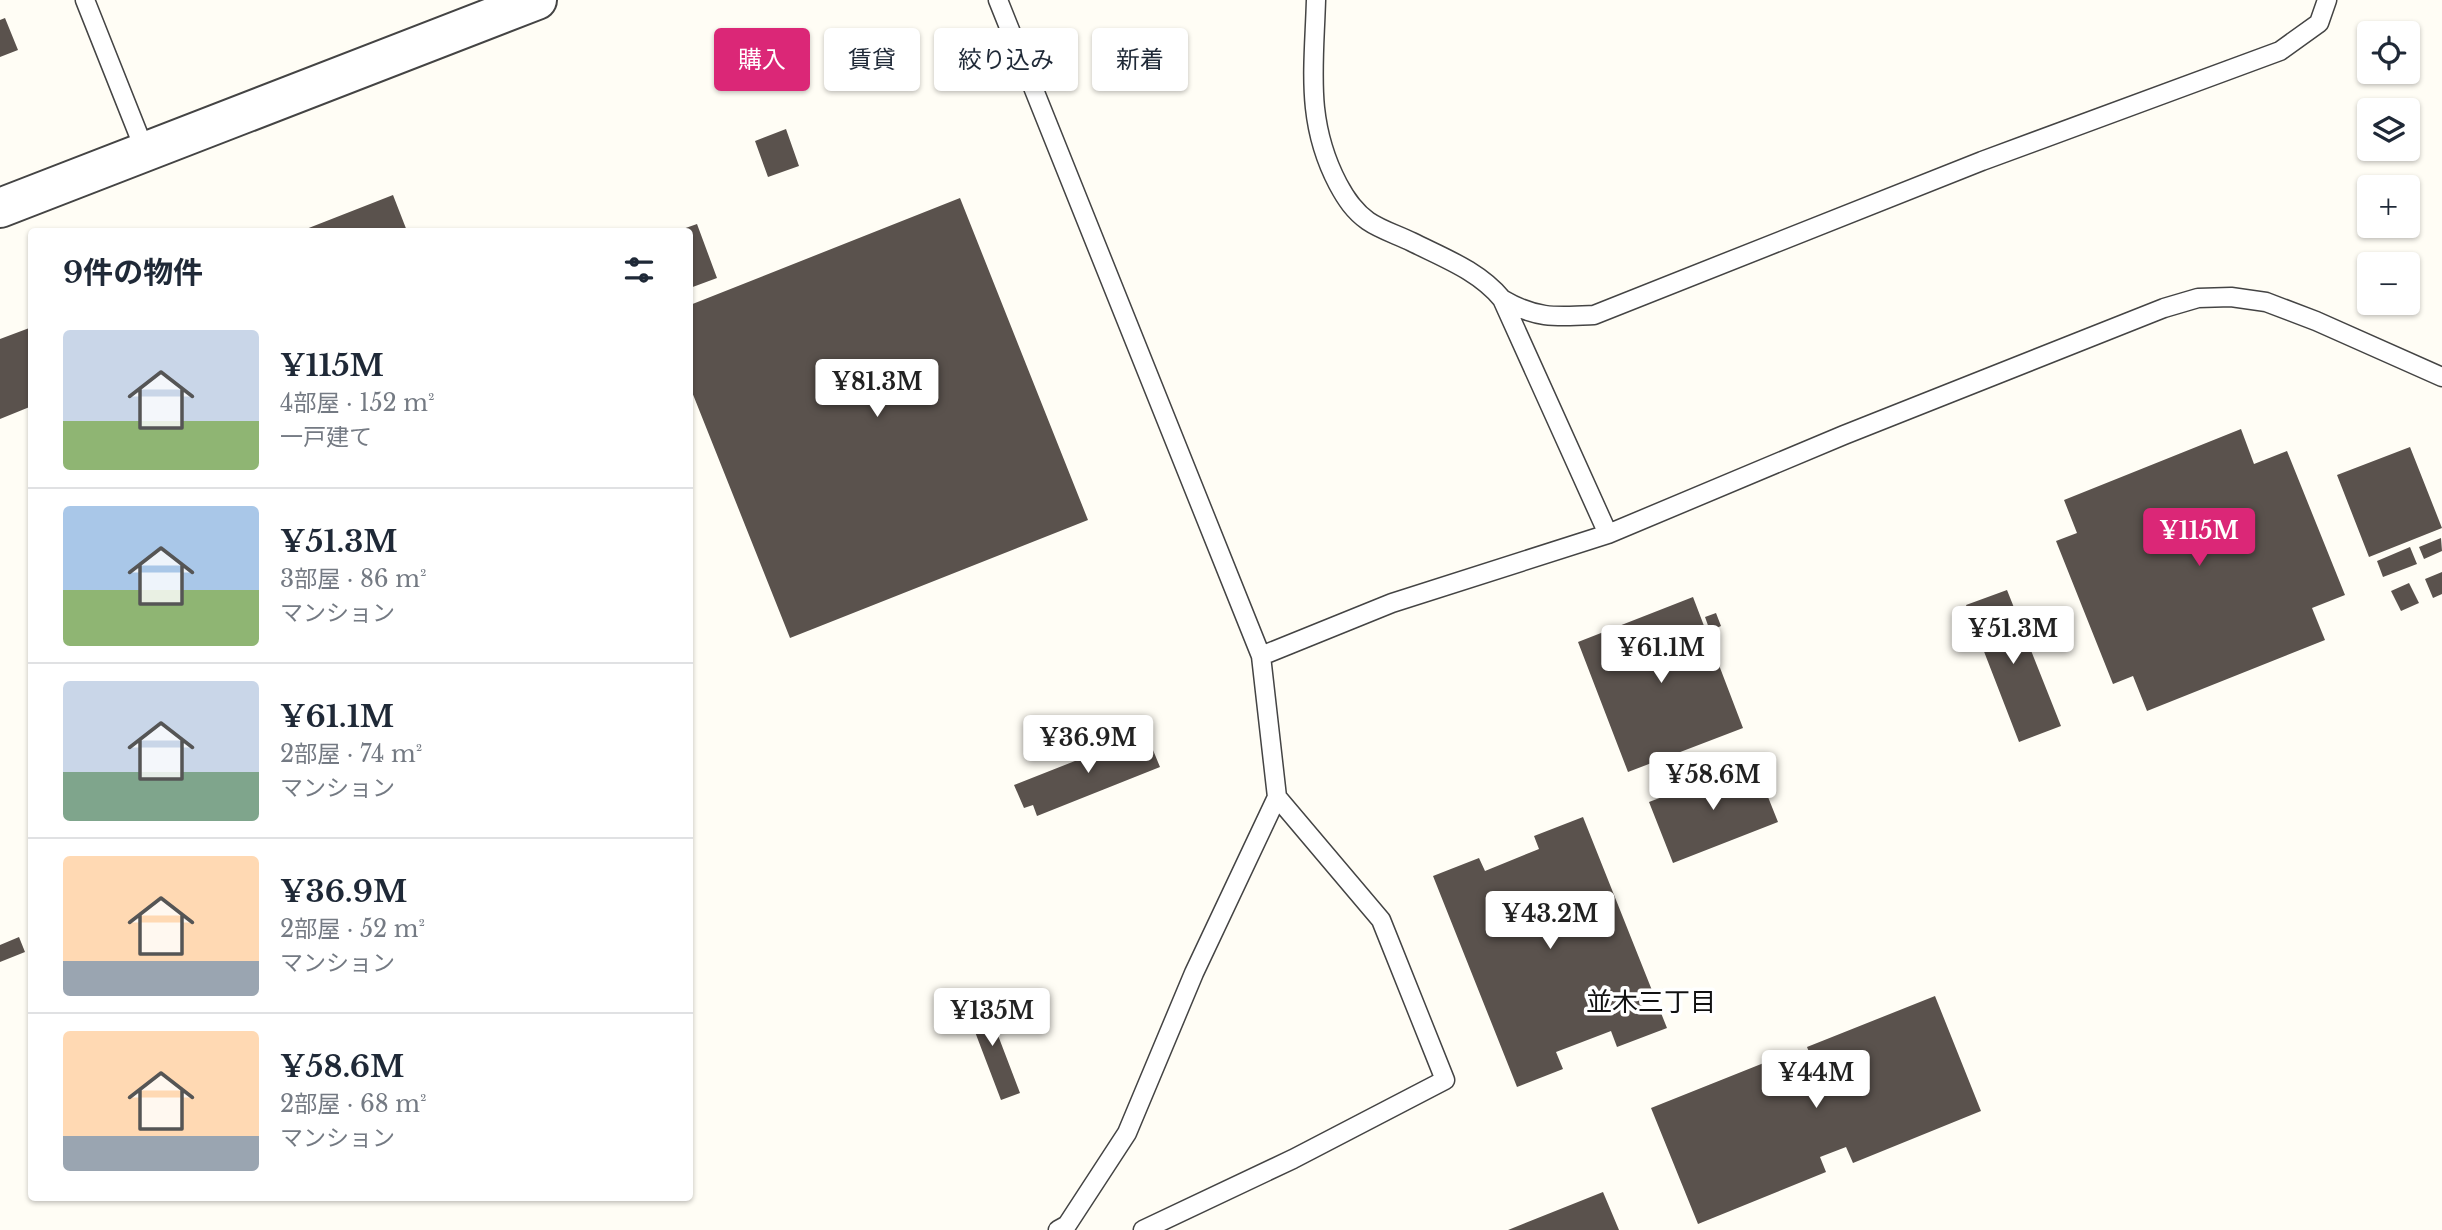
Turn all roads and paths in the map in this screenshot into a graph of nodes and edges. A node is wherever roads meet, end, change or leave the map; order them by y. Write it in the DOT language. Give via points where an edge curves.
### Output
graph roads {
  1 [pos="85,0"];
  2 [pos="537,0"];
  3 [pos="998,0"];
  4 [pos="1315,0"];
  5 [pos="2327,0"];
  6 [pos="145,151"];
  7 [pos="0,208"];
  8 [pos="1502,299"];
  9 [pos="2442,377"];
  10 [pos="1608,534"];
  11 [pos="1261,656"];
  12 [pos="1277,797"];
  13 [pos="1066,1228"];
  14 [pos="1143,1230"];
  1 -- 6 [label="lane"];
  2 -- 6 [label="street"];
  3 -- 11 [label="lane"];
  4 -- 8 [label="lane" via="1312,93 1317,132 1349,204 1369,221 1490,284"];
  5 -- 8 [label="lane" via="2319,23 2280,51 1982,161 1594,316 1553,317 1523,311"];
  6 -- 7 [label="street"];
  8 -- 10 [label="lane"];
  9 -- 10 [label="lane" via="2266,302 2199,298 1843,435"];
  10 -- 11 [label="lane" via="1392,603"];
  11 -- 12 [label="lane"];
  12 -- 13 [label="lane" via="1194,973 1127,1133"];
  12 -- 14 [label="lane" via="1381,919 1445,1080"];
}
